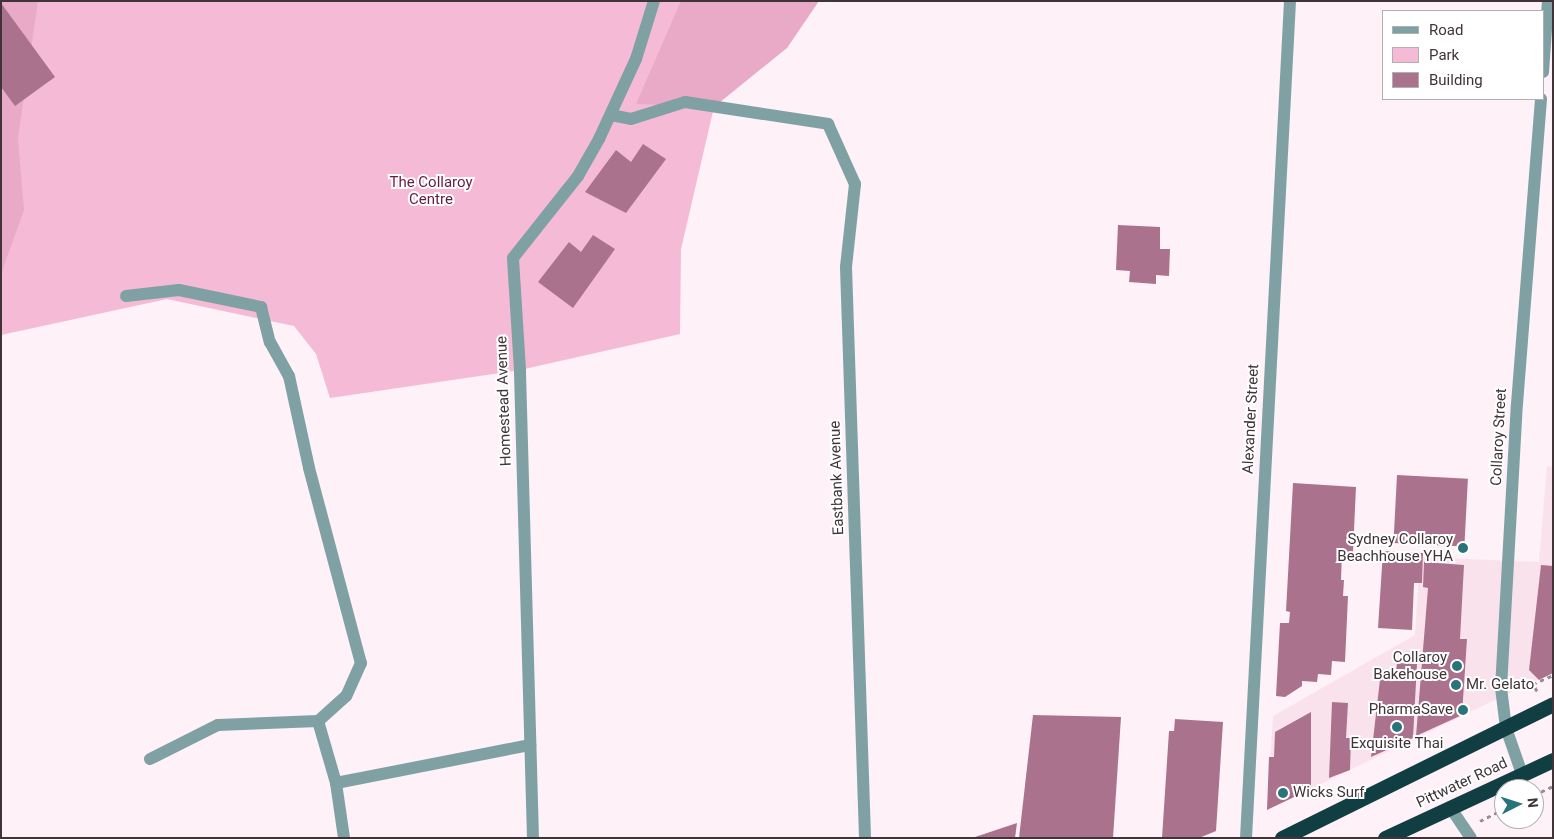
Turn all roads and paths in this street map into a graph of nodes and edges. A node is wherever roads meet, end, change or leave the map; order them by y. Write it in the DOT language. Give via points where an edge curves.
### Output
graph roads {
  1 [pos="654,1"];
  2 [pos="1290,1"];
  3 [pos="1548,1"];
  4 [pos="1544,58"];
  5 [pos="1541,100"];
  6 [pos="611,115"];
  7 [pos="126,296"];
  8 [pos="1553,704"];
  9 [pos="318,721"];
  10 [pos="1506,728"];
  11 [pos="530,745"];
  12 [pos="150,759"];
  13 [pos="1553,760"];
  14 [pos="1522,774"];
  15 [pos="336,783"];
  16 [pos="1450,807"];
  17 [pos="344,838"];
  18 [pos="533,838"];
  19 [pos="865,838"];
  20 [pos="1246,838"];
  21 [pos="1282,838"];
  22 [pos="1385,838"];
  23 [pos="1471,838"];
  1 -- 6 [label="street, Homestead Avenue" via="636,59"];
  2 -- 20 [label="street, Alexander Street"];
  3 -- 4 [label="street"];
  5 -- 10 [label="street, Collaroy Street" via="1516,404 1500,688"];
  6 -- 11 [label="street, Homestead Avenue" via="578,176 513,258 520,370"];
  6 -- 19 [label="street, Eastbank Avenue" via="631,119 685,102 828,124 855,184 846,267"];
  7 -- 9 [label="street" via="179,290 261,307 270,342 289,376 309,468 361,663 346,696"];
  8 -- 10 [label="highway, Pittwater Road"];
  9 -- 12 [label="street" via="218,725"];
  9 -- 15 [label="street"];
  10 -- 14 [label="street, Collaroy Street"];
  10 -- 21 [label="highway, Pittwater Road"];
  11 -- 15 [label="street"];
  11 -- 18 [label="street, Homestead Avenue"];
  13 -- 14 [label="highway, Pittwater Road"];
  14 -- 16 [label="highway, Pittwater Road"];
  15 -- 17 [label="street"];
  16 -- 22 [label="highway, Pittwater Road"];
  16 -- 23 [label="street"];
}
